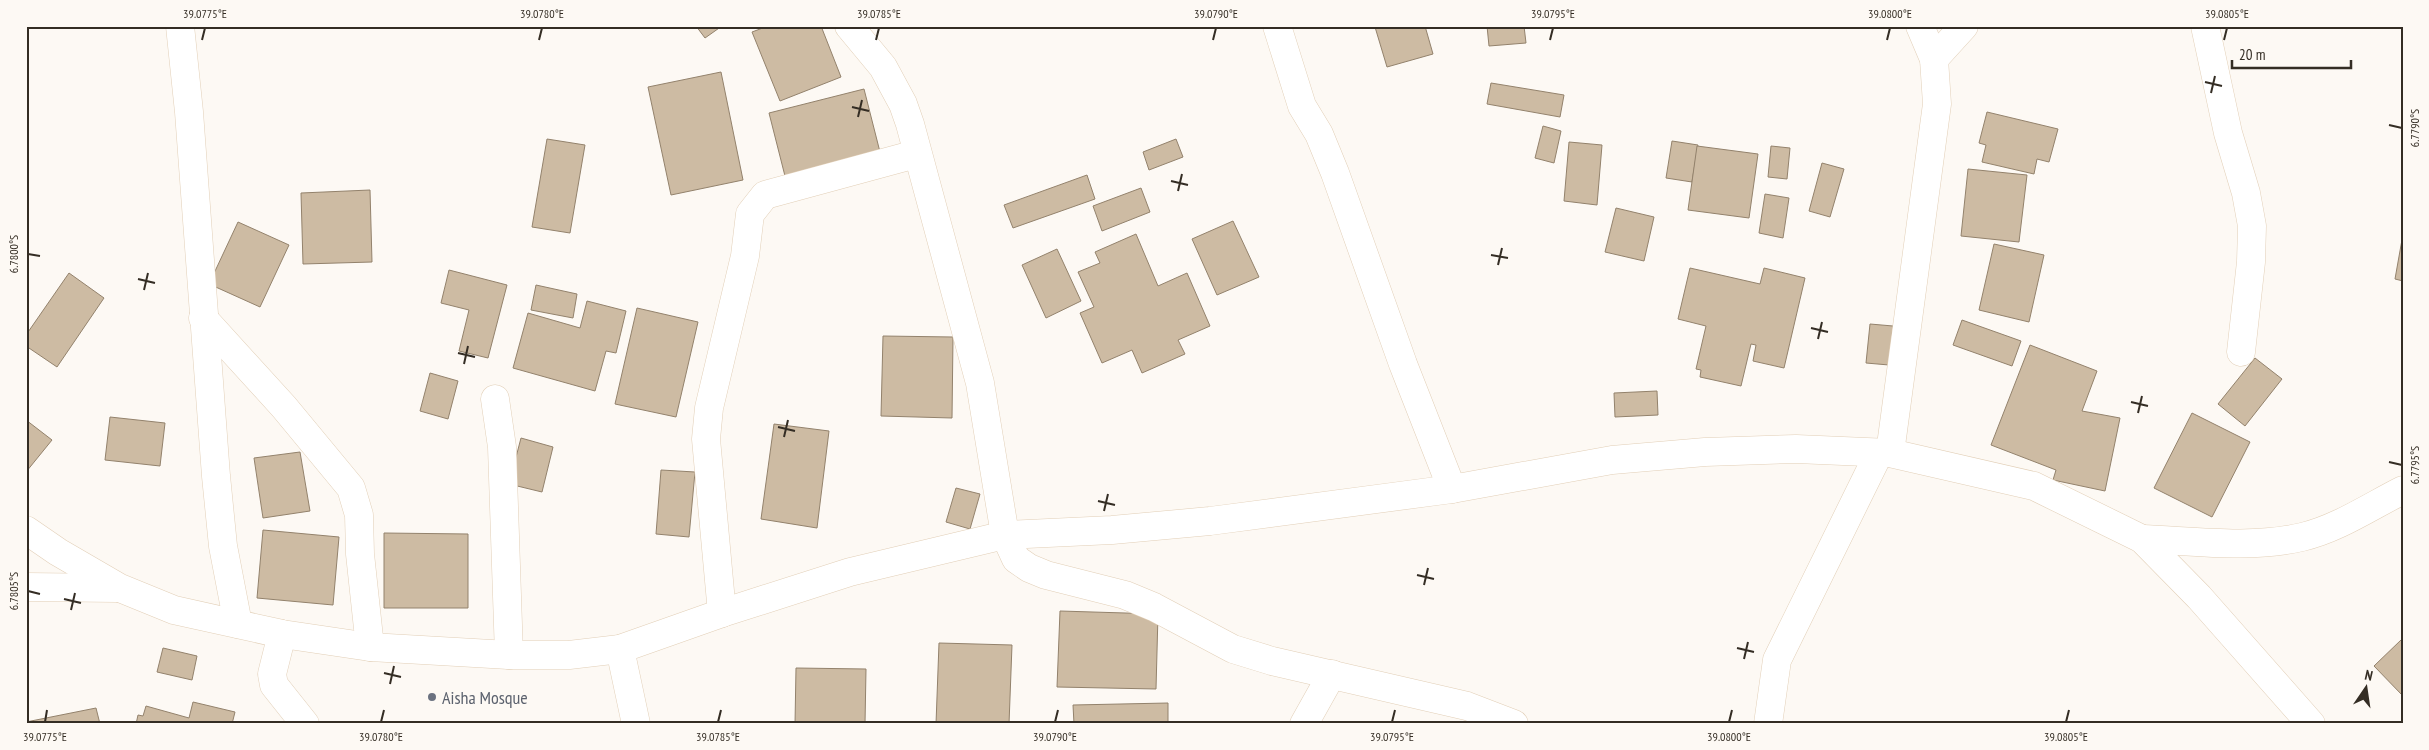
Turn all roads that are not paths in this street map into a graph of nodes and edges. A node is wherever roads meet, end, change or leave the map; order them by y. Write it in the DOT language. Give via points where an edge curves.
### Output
graph roads {
  1 [pos="180,26"];
  2 [pos="849,26"];
  3 [pos="1277,26"];
  4 [pos="1920,26"];
  5 [pos="1964,26"];
  6 [pos="2205,26"];
  7 [pos="1934,59"];
  8 [pos="916,154"];
  9 [pos="203,318"];
  10 [pos="2241,352"];
  11 [pos="495,399"];
  12 [pos="1884,453"];
  13 [pos="1452,489"];
  14 [pos="2403,490"];
  15 [pos="26,530"];
  16 [pos="1005,535"];
  17 [pos="2142,539"];
  18 [pos="26,587"];
  19 [pos="120,588"];
  20 [pos="722,613"];
  21 [pos="238,624"];
  22 [pos="282,634"];
  23 [pos="370,647"];
  24 [pos="620,649"];
  25 [pos="509,655"];
  26 [pos="1332,674"];
  27 [pos="305,724"];
  28 [pos="636,724"];
  29 [pos="1304,724"];
  30 [pos="1514,724"];
  31 [pos="1768,724"];
  32 [pos="2310,724"];
  1 -- 9 [label="street"];
  2 -- 8 [label="street" via="882,67 903,104"];
  3 -- 13 [label="street" via="1302,106 1319,134 1335,173"];
  4 -- 7 [label="street"];
  5 -- 7 [label="street"];
  6 -- 10 [label="street" via="2252,226"];
  7 -- 12 [label="street" via="1937,104"];
  8 -- 16 [label="street" via="980,383"];
  8 -- 20 [label="street" via="765,195 750,214 745,256 714,383 706,439"];
  9 -- 21 [label="street" via="222,538"];
  9 -- 23 [label="street" via="284,407 351,488 359,515"];
  11 -- 25 [label="street" via="502,447"];
  12 -- 13 [label="street" via="1796,449 1706,452 1612,460"];
  12 -- 17 [label="street" via="2034,486"];
  12 -- 31 [label="street" via="1777,660"];
  13 -- 16 [label="street" via="1210,520 1112,530"];
  14 -- 17 [label="street" via="2304,537 2270,543"];
  15 -- 19 [label="street"];
  16 -- 20 [label="street" via="850,572"];
  16 -- 26 [label="street" via="1016,559 1029,568 1125,595 1233,649"];
  17 -- 32 [label="street" via="2199,597"];
  18 -- 19 [label="street"];
  19 -- 21 [label="street" via="174,610"];
  20 -- 24 [label="street"];
  21 -- 22 [label="street"];
  22 -- 23 [label="street"];
  22 -- 27 [label="street" via="272,674 274,685"];
  23 -- 25 [label="street"];
  24 -- 25 [label="street" via="569,655"];
  24 -- 28 [label="street"];
  26 -- 29 [label="street"];
  26 -- 30 [label="street" via="1467,706"];
}
